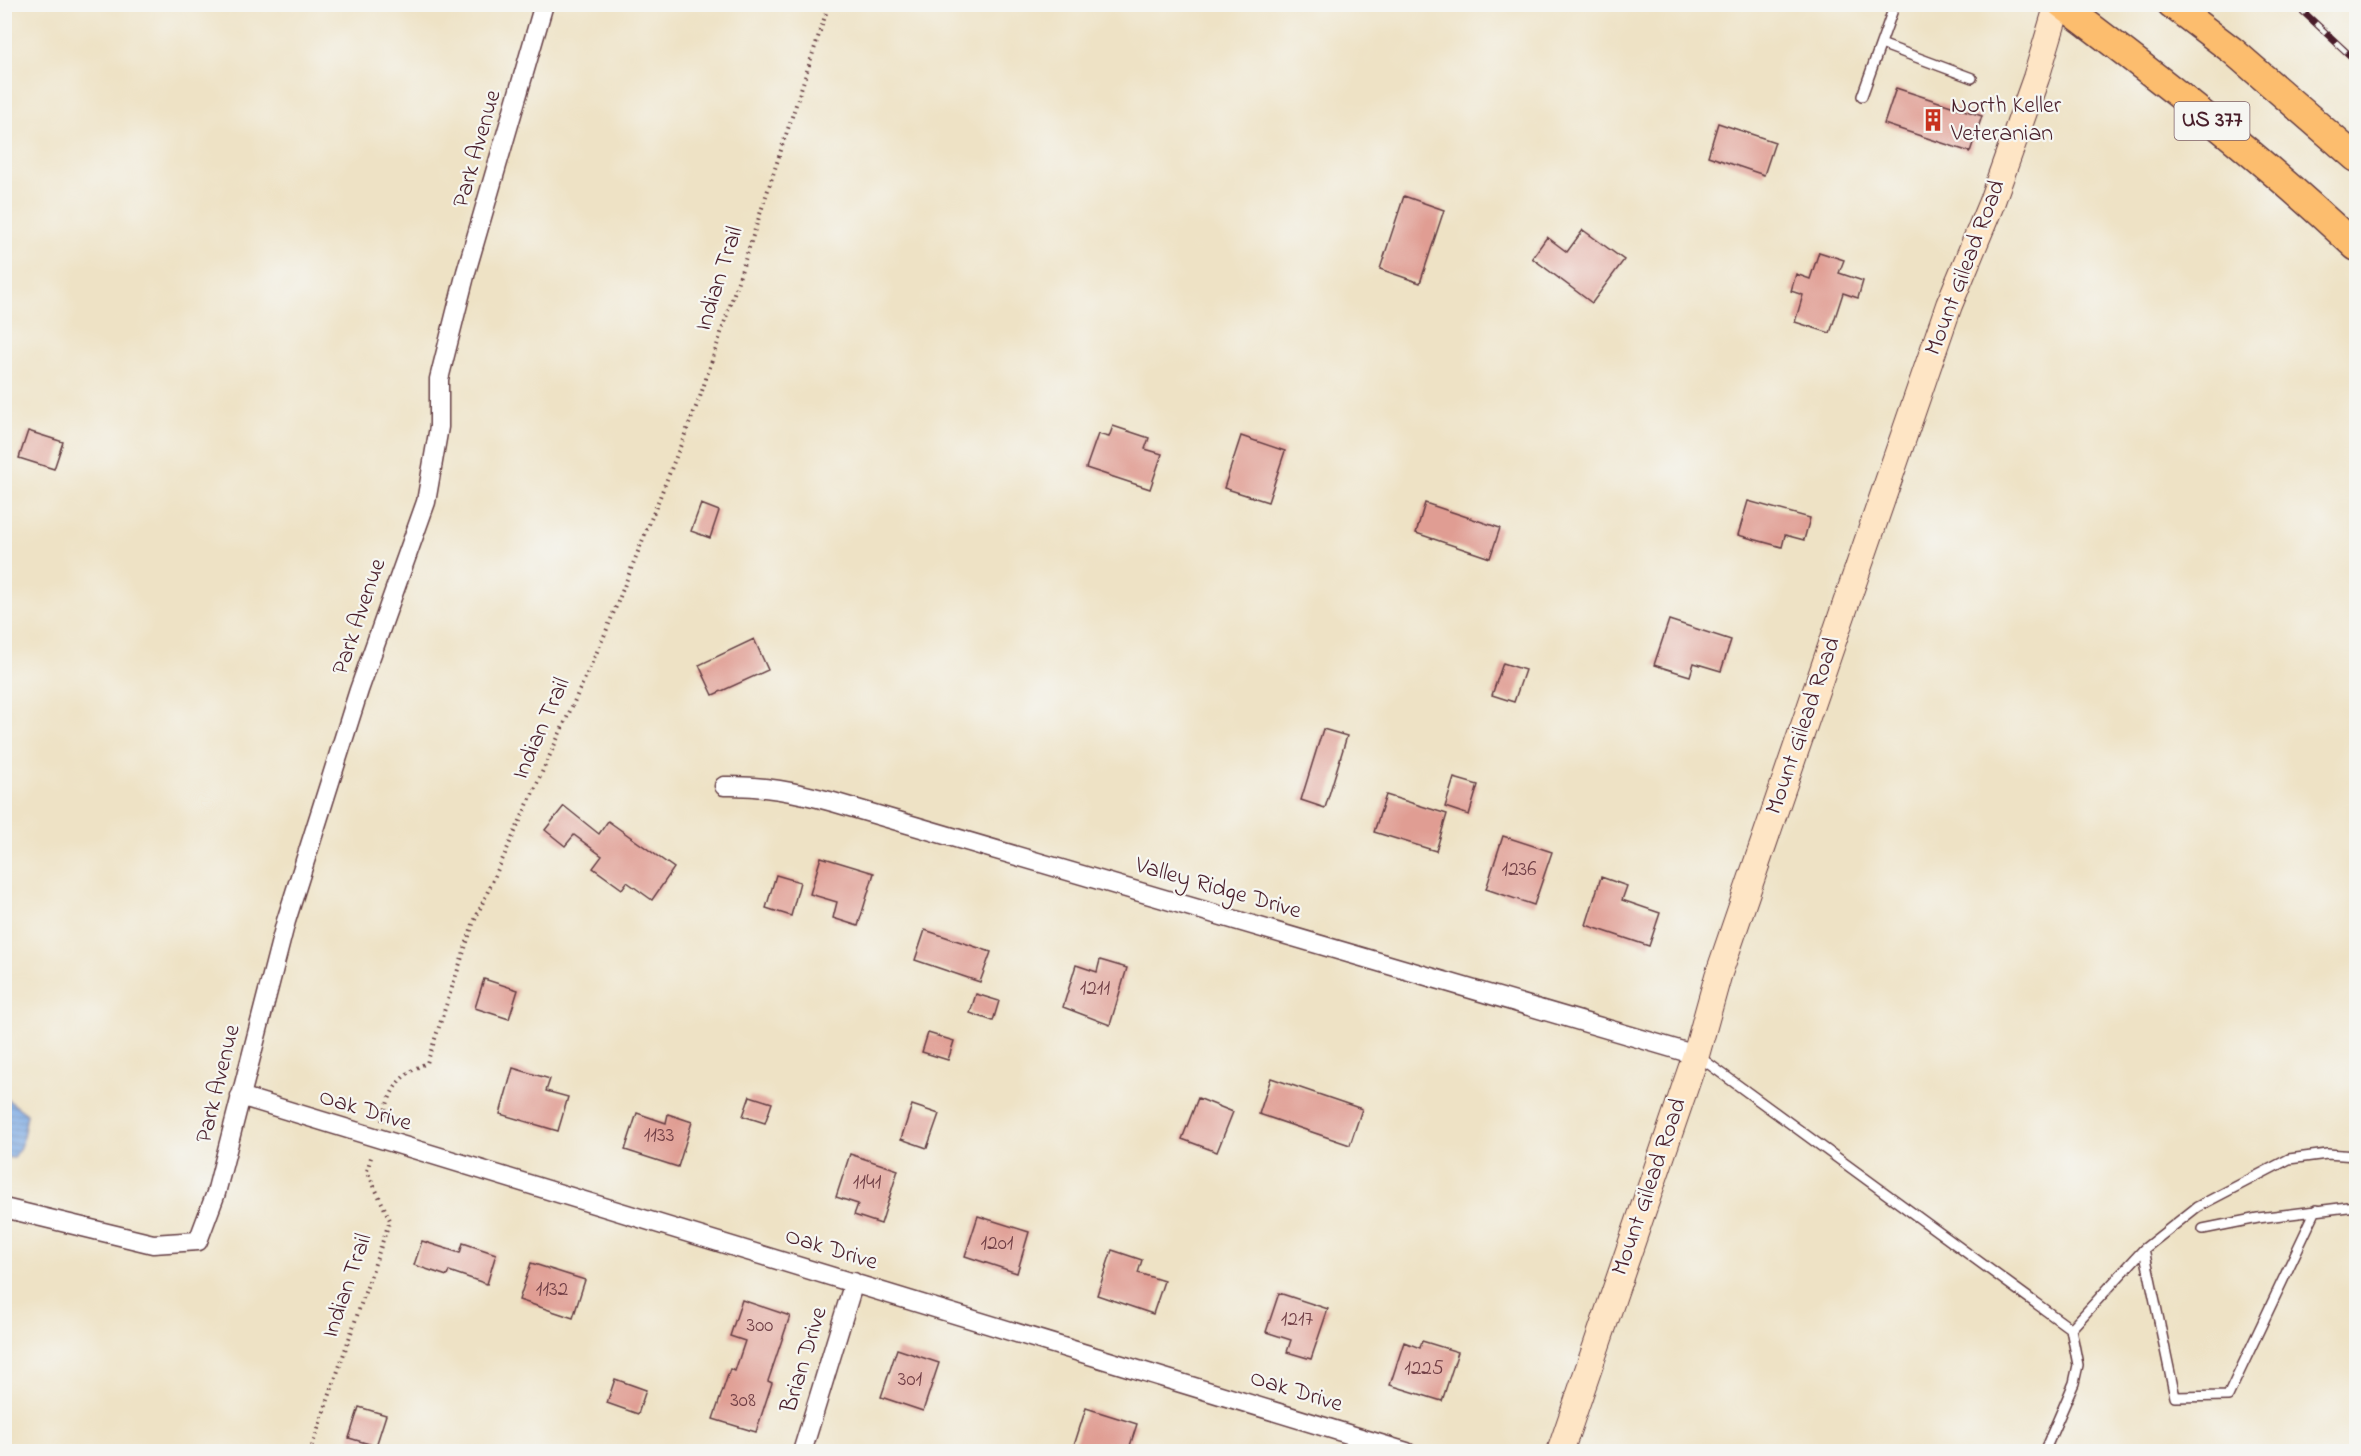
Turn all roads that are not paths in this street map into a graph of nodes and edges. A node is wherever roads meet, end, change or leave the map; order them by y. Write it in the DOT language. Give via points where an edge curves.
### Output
graph roads {
  1 [pos="544,4"];
  2 [pos="1895,4"];
  3 [pos="2059,4"];
  4 [pos="2171,4"];
  5 [pos="1881,44"];
  6 [pos="1972,78"];
  7 [pos="1862,96"];
  8 [pos="2356,158"];
  9 [pos="2356,247"];
  10 [pos="724,786"];
  11 [pos="1696,1055"];
  12 [pos="240,1096"];
  13 [pos="2356,1156"];
  14 [pos="2356,1206"];
  15 [pos="4,1208"];
  16 [pos="2316,1210"];
  17 [pos="2204,1229"];
  18 [pos="2144,1249"];
  19 [pos="854,1282"];
  20 [pos="2071,1329"];
  21 [pos="802,1452"];
  22 [pos="1407,1452"];
  23 [pos="1560,1452"];
  24 [pos="2044,1452"];
  1 -- 12 [label="street, Park Avenue" via="439,378 438,427 426,502 359,690 286,921"];
  2 -- 5 [label="lane"];
  3 -- 9 [label="main road, US 377" via="2177,92"];
  3 -- 11 [label="main road, Mount Gilead Road" via="1991,204 1949,305 1718,976"];
  4 -- 8 [label="main road, US 377" via="2233,51"];
  5 -- 6 [label="lane"];
  5 -- 7 [label="lane"];
  10 -- 11 [label="street, Valley Ridge Drive" via="789,790 833,802"];
  11 -- 20 [label="lane"];
  11 -- 23 [label="main road, Mount Gilead Road"];
  12 -- 15 [label="street, Park Avenue" via="216,1193 198,1241 153,1244"];
  12 -- 19 [label="street, Oak Drive"];
  13 -- 18 [label="lane" via="2327,1154 2289,1159 2197,1207"];
  14 -- 16 [label="lane"];
  16 -- 17 [label="lane"];
  16 -- 18 [label="lane" via="2228,1396 2175,1397"];
  18 -- 20 [label="lane"];
  19 -- 21 [label="street, Brian Drive"];
  19 -- 22 [label="street, Oak Drive"];
  20 -- 24 [label="lane" via="2078,1365"];
}
